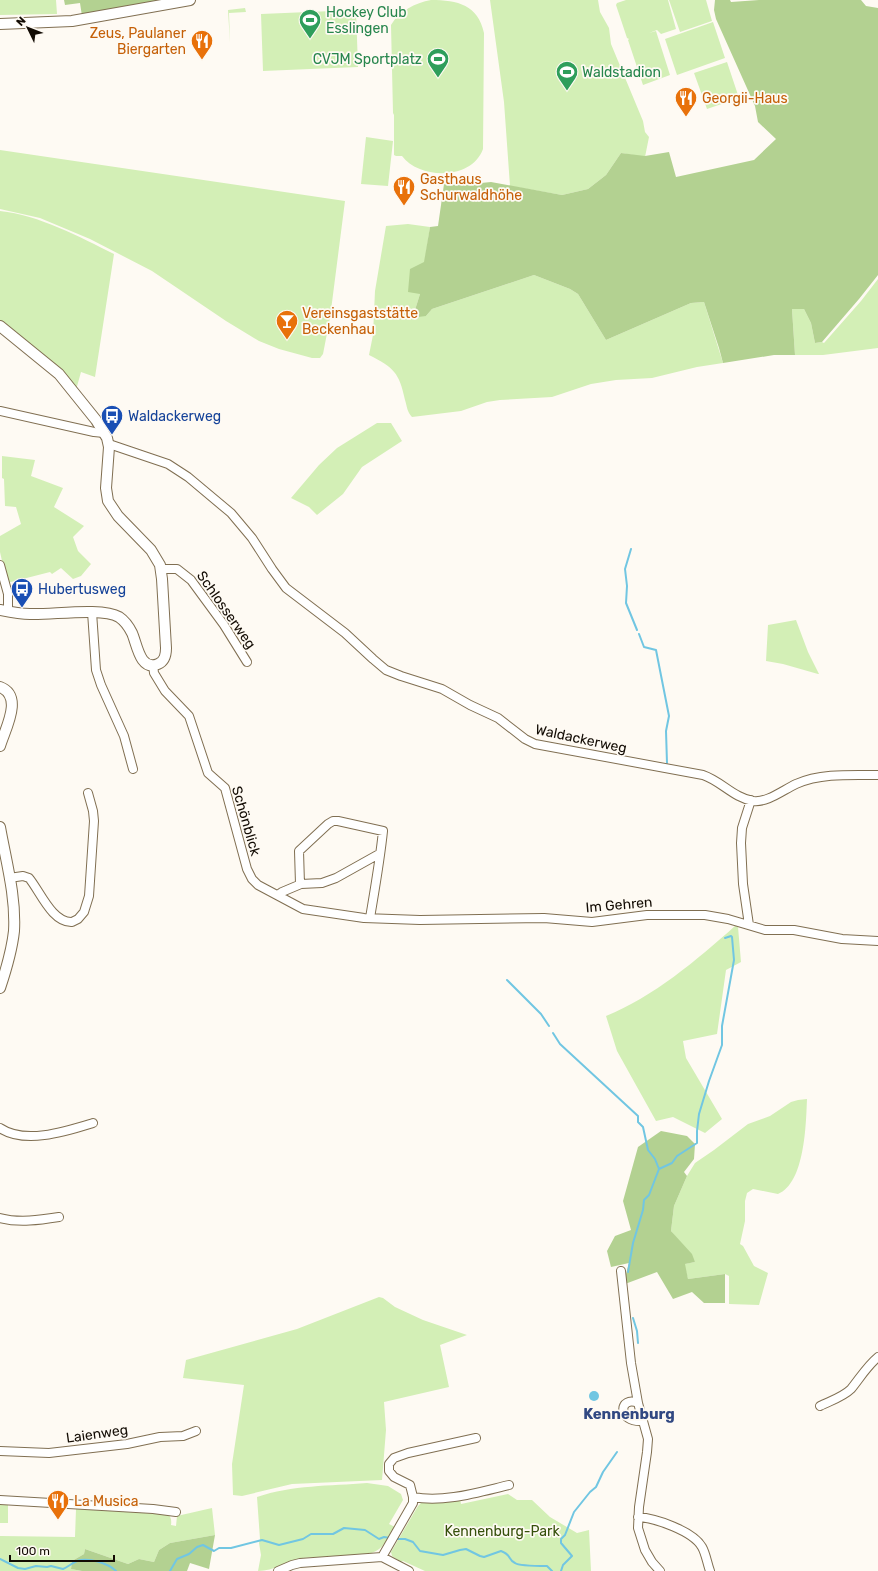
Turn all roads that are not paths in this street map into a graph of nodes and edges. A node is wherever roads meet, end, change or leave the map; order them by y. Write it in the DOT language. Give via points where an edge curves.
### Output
graph roads {
  1 [pos="190,0"];
  2 [pos="0,24"];
  3 [pos="0,326"];
  4 [pos="0,411"];
  5 [pos="104,433"];
  6 [pos="109,444"];
  7 [pos="0,565"];
  8 [pos="161,569"];
  9 [pos="4,611"];
  10 [pos="92,612"];
  11 [pos="247,662"];
  12 [pos="153,665"];
  13 [pos="0,687"];
  14 [pos="0,746"];
  15 [pos="133,768"];
  16 [pos="878,775"];
  17 [pos="88,793"];
  18 [pos="751,800"];
  19 [pos="0,827"];
  20 [pos="379,854"];
  21 [pos="9,878"];
  22 [pos="300,884"];
  23 [pos="278,895"];
  24 [pos="370,918"];
  25 [pos="467,919"];
  26 [pos="748,925"];
  27 [pos="878,941"];
  28 [pos="0,988"];
  29 [pos="93,1123"];
  30 [pos="0,1128"];
  31 [pos="59,1217"];
  32 [pos="0,1218"];
  33 [pos="621,1271"];
  34 [pos="878,1357"];
  35 [pos="638,1403"];
  36 [pos="820,1406"];
  37 [pos="643,1421"];
  38 [pos="196,1431"];
  39 [pos="476,1438"];
  40 [pos="0,1451"];
  41 [pos="509,1485"];
  42 [pos="413,1497"];
  43 [pos="0,1500"];
  44 [pos="176,1512"];
  45 [pos="638,1517"];
  46 [pos="382,1557"];
  47 [pos="278,1571"];
  48 [pos="410,1571"];
  49 [pos="660,1571"];
  50 [pos="710,1571"];
  1 -- 2 [label="street" via="72,21"];
  3 -- 5 [label="street" via="59,374"];
  4 -- 5 [label="street"];
  5 -- 6 [label="street"];
  6 -- 8 [label="street" via="106,488 108,501 151,550"];
  6 -- 18 [label="street, Waldackerweg" via="168,464 188,477 231,513 252,538 286,588 345,633 386,670 442,689 498,718 531,743 704,775"];
  7 -- 9 [label="street" via="8,594"];
  8 -- 11 [label="street, Schlosserweg" via="177,569 188,577 224,625"];
  8 -- 12 [label="street" via="166,653 163,660"];
  9 -- 10 [label="street" via="28,614"];
  10 -- 12 [label="street" via="113,614 123,620 132,632 142,659"];
  10 -- 15 [label="street" via="96,670 124,736"];
  12 -- 23 [label="street, Schönblick" via="154,673 165,691 189,716 208,773 225,788 249,875 258,885"];
  13 -- 14 [label="street" via="8,692 13,704"];
  16 -- 18 [label="street" via="813,779 763,800"];
  17 -- 21 [label="street" via="94,814 94,826 89,896 80,918 72,922 64,920 50,908 28,878"];
  18 -- 26 [label="street" via="742,828 741,844"];
  19 -- 21 [label="street"];
  20 -- 22 [label="street" via="336,878 322,883"];
  20 -- 22 [label="street" via="383,831 338,821 330,822 299,851"];
  20 -- 24 [label="street" via="380,863"];
  21 -- 28 [label="street" via="14,908 13,933"];
  22 -- 23 [label="street"];
  23 -- 24 [label="street, Schönblick" via="306,910"];
  24 -- 25 [label="street, Schönblick"];
  25 -- 26 [label="street, Im Gehren" via="544,918 592,922 647,915 699,915 721,917"];
  26 -- 27 [label="street, Im Gehren" via="765,930 794,930 842,939"];
  29 -- 30 [label="street" via="44,1135 13,1133"];
  31 -- 32 [label="street" via="44,1220"];
  33 -- 35 [label="street"];
  34 -- 36 [label="street" via="850,1389 840,1397"];
  35 -- 37 [label="street"];
  35 -- 37 [label="street" via="628,1402 623,1414 633,1421"];
  37 -- 45 [label="street" via="648,1448"];
  38 -- 40 [label="street, Laienweg" via="183,1436 49,1453"];
  39 -- 42 [label="street" via="394,1458 389,1464 389,1471 410,1486"];
  41 -- 42 [label="street" via="452,1497"];
  42 -- 46 [label="street" via="412,1506"];
  43 -- 44 [label="street"];
  45 -- 49 [label="street" via="642,1543"];
  45 -- 50 [label="street" via="655,1520 690,1535 702,1547"];
  46 -- 47 [label="street" via="300,1563"];
  46 -- 48 [label="street"];
}
